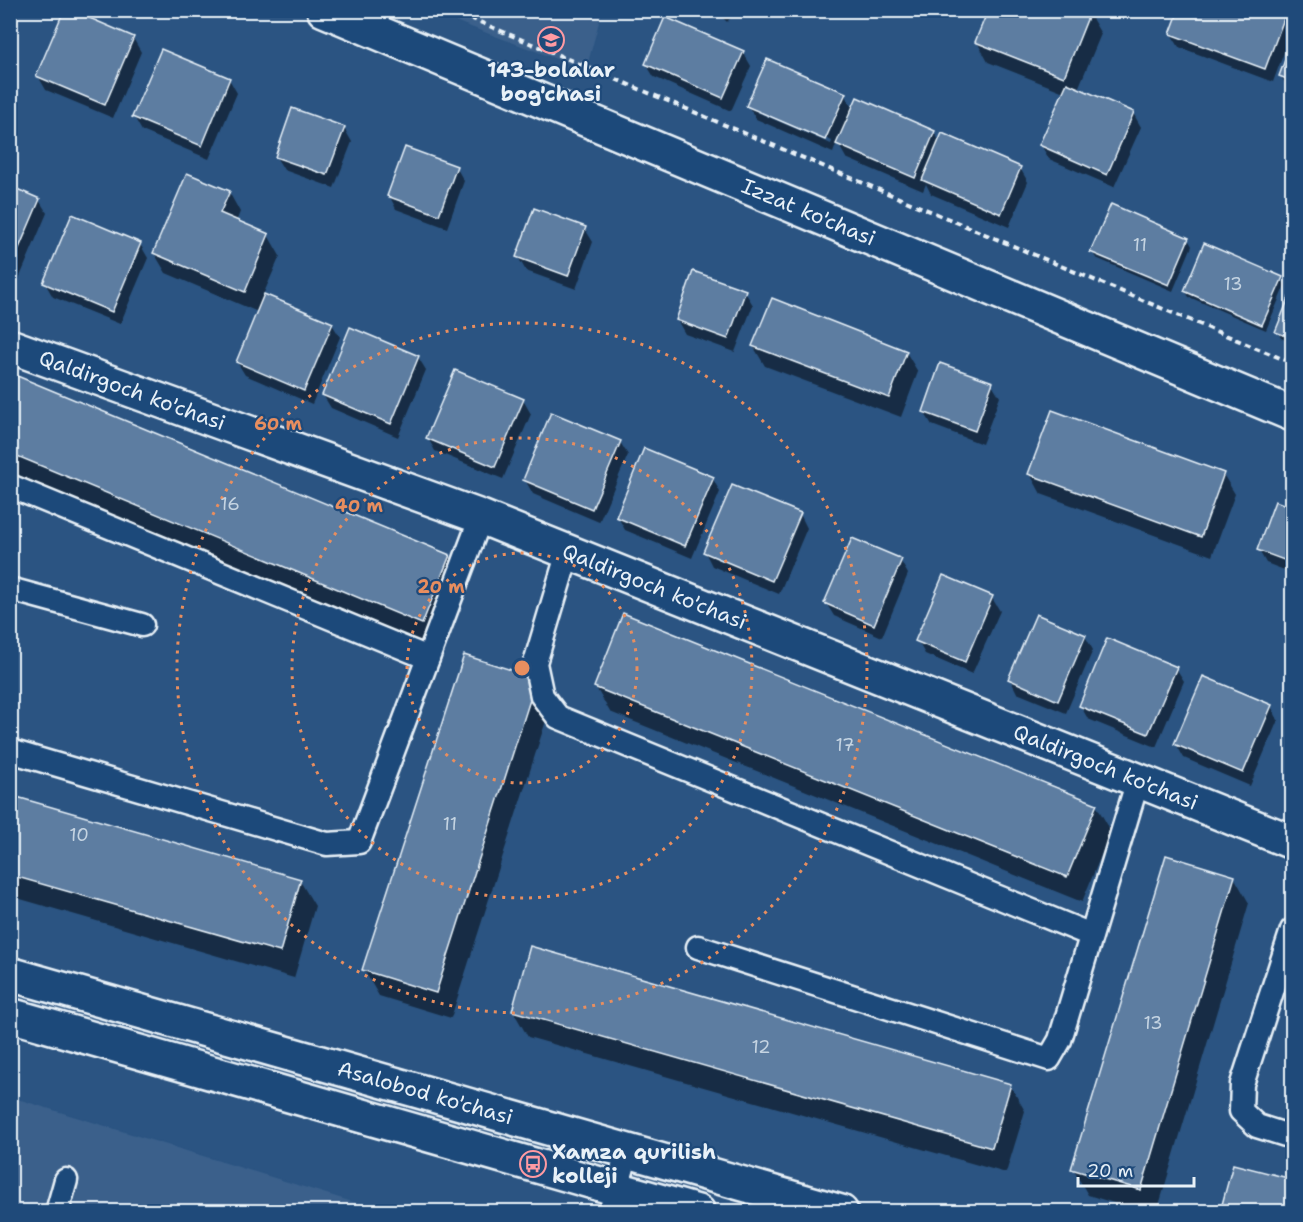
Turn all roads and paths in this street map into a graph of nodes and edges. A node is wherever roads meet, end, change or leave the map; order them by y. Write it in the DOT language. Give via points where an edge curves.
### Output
graph roads {
  1 [pos="324,10"];
  2 [pos="451,10"];
  3 [pos="10,346"];
  4 [pos="1293,363"];
  5 [pos="1293,414"];
  6 [pos="10,486"];
  7 [pos="481,517"];
  8 [pos="568,552"];
  9 [pos="10,589"];
  10 [pos="142,625"];
  11 [pos="428,658"];
  12 [pos="10,751"];
  13 [pos="1138,780"];
  14 [pos="1293,842"];
  15 [pos="1293,930"];
  16 [pos="1090,934"];
  17 [pos="698,947"];
  18 [pos="10,974"];
  19 [pos="10,1015"];
  20 [pos="1293,1137"];
  21 [pos="628,1150"];
  22 [pos="66,1180"];
  23 [pos="614,1200"];
  24 [pos="57,1212"];
  25 [pos="698,1212"];
  26 [pos="841,1212"];
  1 -- 5 [label="main road, Izzat ko'chasi"];
  2 -- 4 [label="path"];
  3 -- 7 [label="main road, Qaldirgoch ko'chasi"];
  6 -- 11 [label="lane"];
  7 -- 8 [label="main road, Qaldirgoch ko'chasi"];
  7 -- 11 [label="lane"];
  8 -- 13 [label="main road, Qaldirgoch ko'chasi"];
  8 -- 16 [label="lane" via="535,663 542,696 558,717"];
  9 -- 10 [label="lane"];
  11 -- 12 [label="lane" via="359,842 327,844"];
  13 -- 14 [label="main road, Qaldirgoch ko'chasi"];
  13 -- 16 [label="lane"];
  15 -- 20 [label="lane" via="1242,1084 1241,1111 1257,1126"];
  16 -- 17 [label="lane" via="1060,1040 1049,1059"];
  18 -- 21 [label="main road, Asalobod ko'chasi"];
  19 -- 23 [label="main road, Asalobod ko'chasi"];
  21 -- 23 [label="lane"];
  21 -- 26 [label="main road, Asalobod ko'chasi"];
  22 -- 24 [label="lane"];
  23 -- 25 [label="main road, Asalobod ko'chasi"];
}
